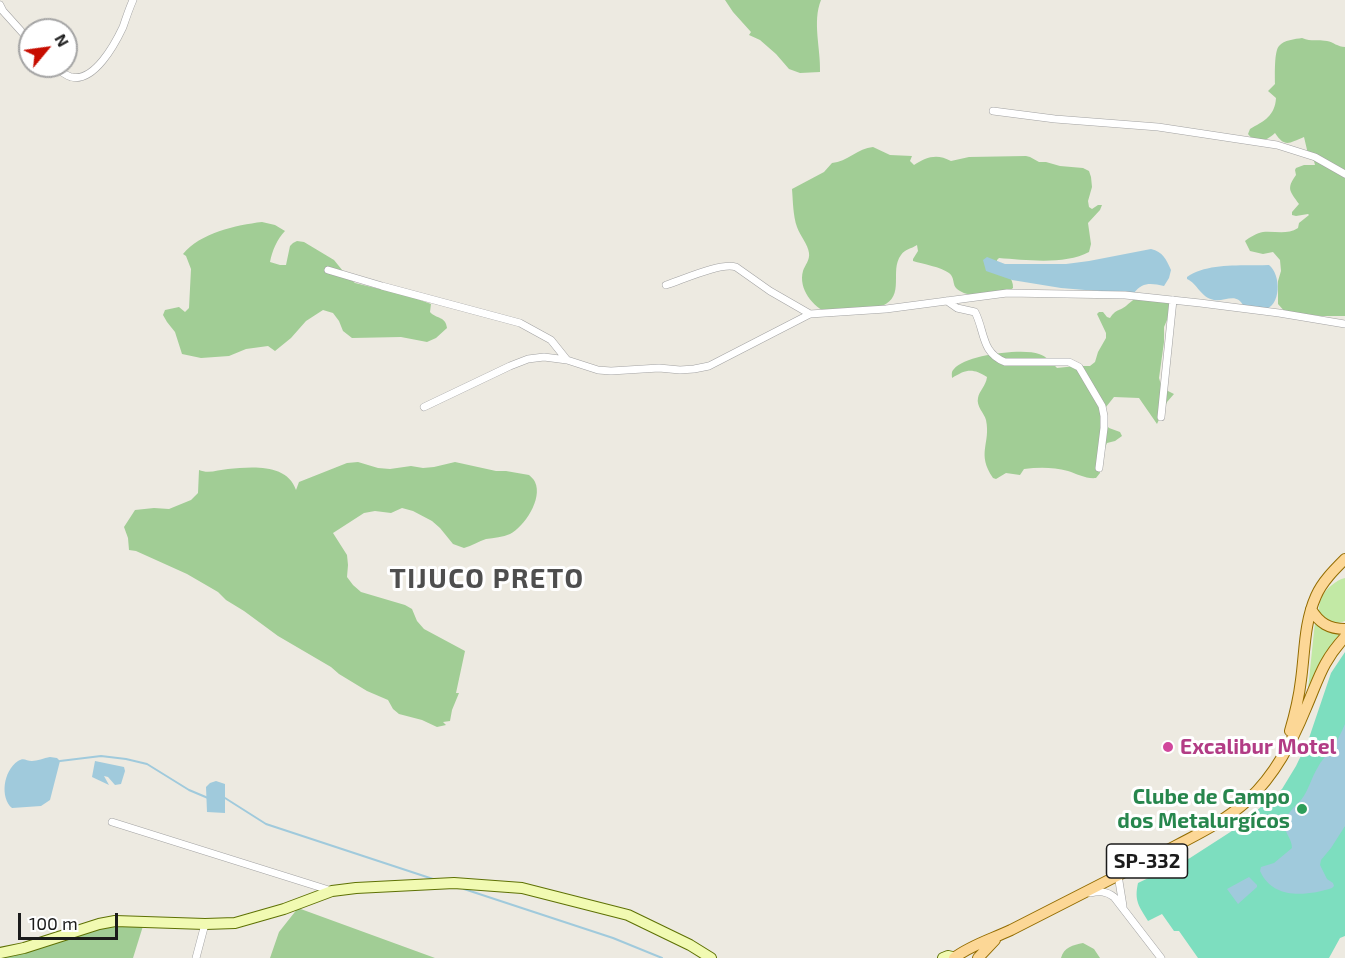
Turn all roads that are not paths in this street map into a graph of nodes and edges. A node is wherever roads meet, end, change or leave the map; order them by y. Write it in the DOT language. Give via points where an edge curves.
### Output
graph roads {
  1 [pos="133,0"];
  2 [pos="0,5"];
  3 [pos="18,28"];
  4 [pos="78,76"];
  5 [pos="993,111"];
  6 [pos="1345,174"];
  7 [pos="328,270"];
  8 [pos="666,285"];
  9 [pos="1173,300"];
  10 [pos="947,301"];
  11 [pos="810,314"];
  12 [pos="1345,324"];
  13 [pos="567,360"];
  14 [pos="424,407"];
  15 [pos="1161,417"];
  16 [pos="1099,468"];
  17 [pos="1345,559"];
  18 [pos="1345,573"];
  19 [pos="1325,581"];
  20 [pos="1311,609"];
  21 [pos="1345,629"];
  22 [pos="1345,637"];
  23 [pos="1275,767"];
  24 [pos="112,822"];
  25 [pos="1118,875"];
  26 [pos="332,891"];
  27 [pos="1072,899"];
  28 [pos="1123,909"];
  29 [pos="205,924"];
  30 [pos="1003,934"];
  31 [pos="0,953"];
  32 [pos="196,958"];
  33 [pos="711,958"];
  34 [pos="943,958"];
  35 [pos="955,958"];
  36 [pos="978,958"];
  37 [pos="1161,958"];
  1 -- 4 [label="street" via="110,50 96,68"];
  2 -- 3 [label="street"];
  5 -- 6 [label="street" via="1158,127 1277,145 1314,157"];
  7 -- 13 [label="street" via="520,323 551,340"];
  8 -- 11 [label="street" via="730,265"];
  9 -- 10 [label="street" via="1007,293"];
  9 -- 12 [label="street"];
  9 -- 15 [label="street"];
  10 -- 11 [label="street"];
  10 -- 16 [label="street" via="975,312 985,343 997,358 1005,362 1069,362 1079,367 1104,416"];
  11 -- 13 [label="street" via="709,366 694,369 611,371"];
  13 -- 14 [label="street" via="528,359"];
  17 -- 19 [label="main road, SP-332"];
  18 -- 19 [label="main road"];
  19 -- 20 [label="main road, SP-332"];
  20 -- 21 [label="main road" via="1325,625"];
  20 -- 23 [label="main road, SP-332" via="1294,716"];
  22 -- 23 [label="main road, SP-332" via="1324,664"];
  23 -- 25 [label="main road, SP-332" via="1237,810"];
  24 -- 26 [label="street"];
  25 -- 27 [label="main road, SP-332"];
  25 -- 28 [label="street"];
  26 -- 29 [label="main road" via="251,919"];
  26 -- 33 [label="main road" via="454,883 522,888 628,915"];
  27 -- 28 [label="street" via="1100,891 1114,897"];
  27 -- 30 [label="main road, SP-332"];
  28 -- 37 [label="street"];
  29 -- 31 [label="main road" via="115,921"];
  29 -- 32 [label="street"];
  30 -- 35 [label="main road, SP-332"];
  30 -- 36 [label="main road, SP-332"];
  34 -- 35 [label="main road"];
}
